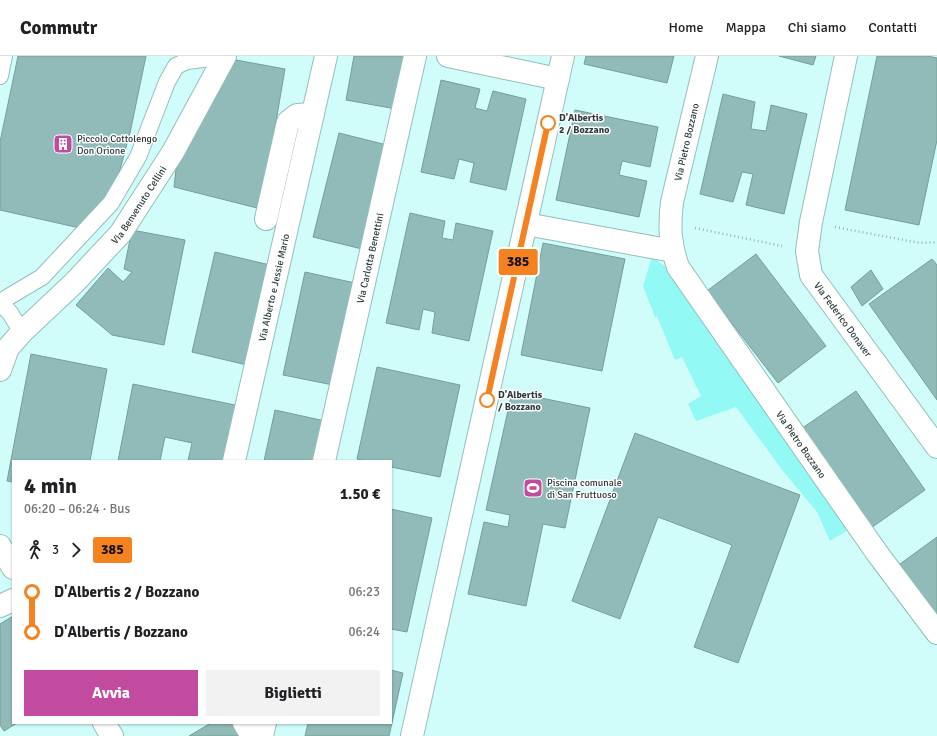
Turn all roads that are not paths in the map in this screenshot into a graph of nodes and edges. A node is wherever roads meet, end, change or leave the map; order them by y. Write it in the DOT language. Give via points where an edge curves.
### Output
graph roads {
  1 [pos="4,56"];
  2 [pos="326,56"];
  3 [pos="415,56"];
  4 [pos="448,56"];
  5 [pos="563,56"];
  6 [pos="707,56"];
  7 [pos="846,56"];
  8 [pos="224,59"];
  9 [pos="0,76"];
  10 [pos="558,79"];
  11 [pos="313,114"];
  12 [pos="266,219"];
  13 [pos="526,224"];
  14 [pos="673,251"];
  15 [pos="0,302"];
  16 [pos="22,332"];
  17 [pos="0,370"];
  18 [pos="937,447"];
  19 [pos="234,460"];
  20 [pos="324,460"];
  21 [pos="0,546"];
  22 [pos="12,566"];
  23 [pos="12,600"];
  24 [pos="0,606"];
  25 [pos="937,633"];
  26 [pos="105,724"];
  27 [pos="245,724"];
  28 [pos="265,724"];
  29 [pos="112,736"];
  30 [pos="252,736"];
  31 [pos="262,736"];
  32 [pos="412,736"];
  1 -- 9 [label="lane"];
  2 -- 11 [label="street, Via Alberto e Jessie Mario"];
  3 -- 20 [label="street, Via Carlotta Benettini"];
  4 -- 10 [label="street"];
  5 -- 10 [label="street"];
  6 -- 14 [label="street, Via Pietro Bozzano" via="672,202 669,223"];
  7 -- 18 [label="street, Via Federico Donaver" via="811,222 807,250 811,275"];
  8 -- 15 [label="lane" via="187,61 176,66 167,82 138,157 111,203 42,277"];
  8 -- 16 [label="street, Via Benvenuto Cellini" via="173,152 120,234 74,283"];
  10 -- 13 [label="street"];
  11 -- 12 [label="street" via="296,115 288,122"];
  11 -- 19 [label="street, Via Alberto e Jessie Mario"];
  13 -- 14 [label="street"];
  13 -- 32 [label="street"];
  14 -- 25 [label="street, Via Pietro Bozzano" via="678,267 877,553"];
  15 -- 16 [label="lane"];
  16 -- 17 [label="street, Via Benvenuto Cellini" via="8,348"];
  21 -- 22 [label="street"];
  23 -- 24 [label="street"];
  26 -- 29 [label="street"];
  27 -- 30 [label="street"];
  28 -- 31 [label="street"];
}
